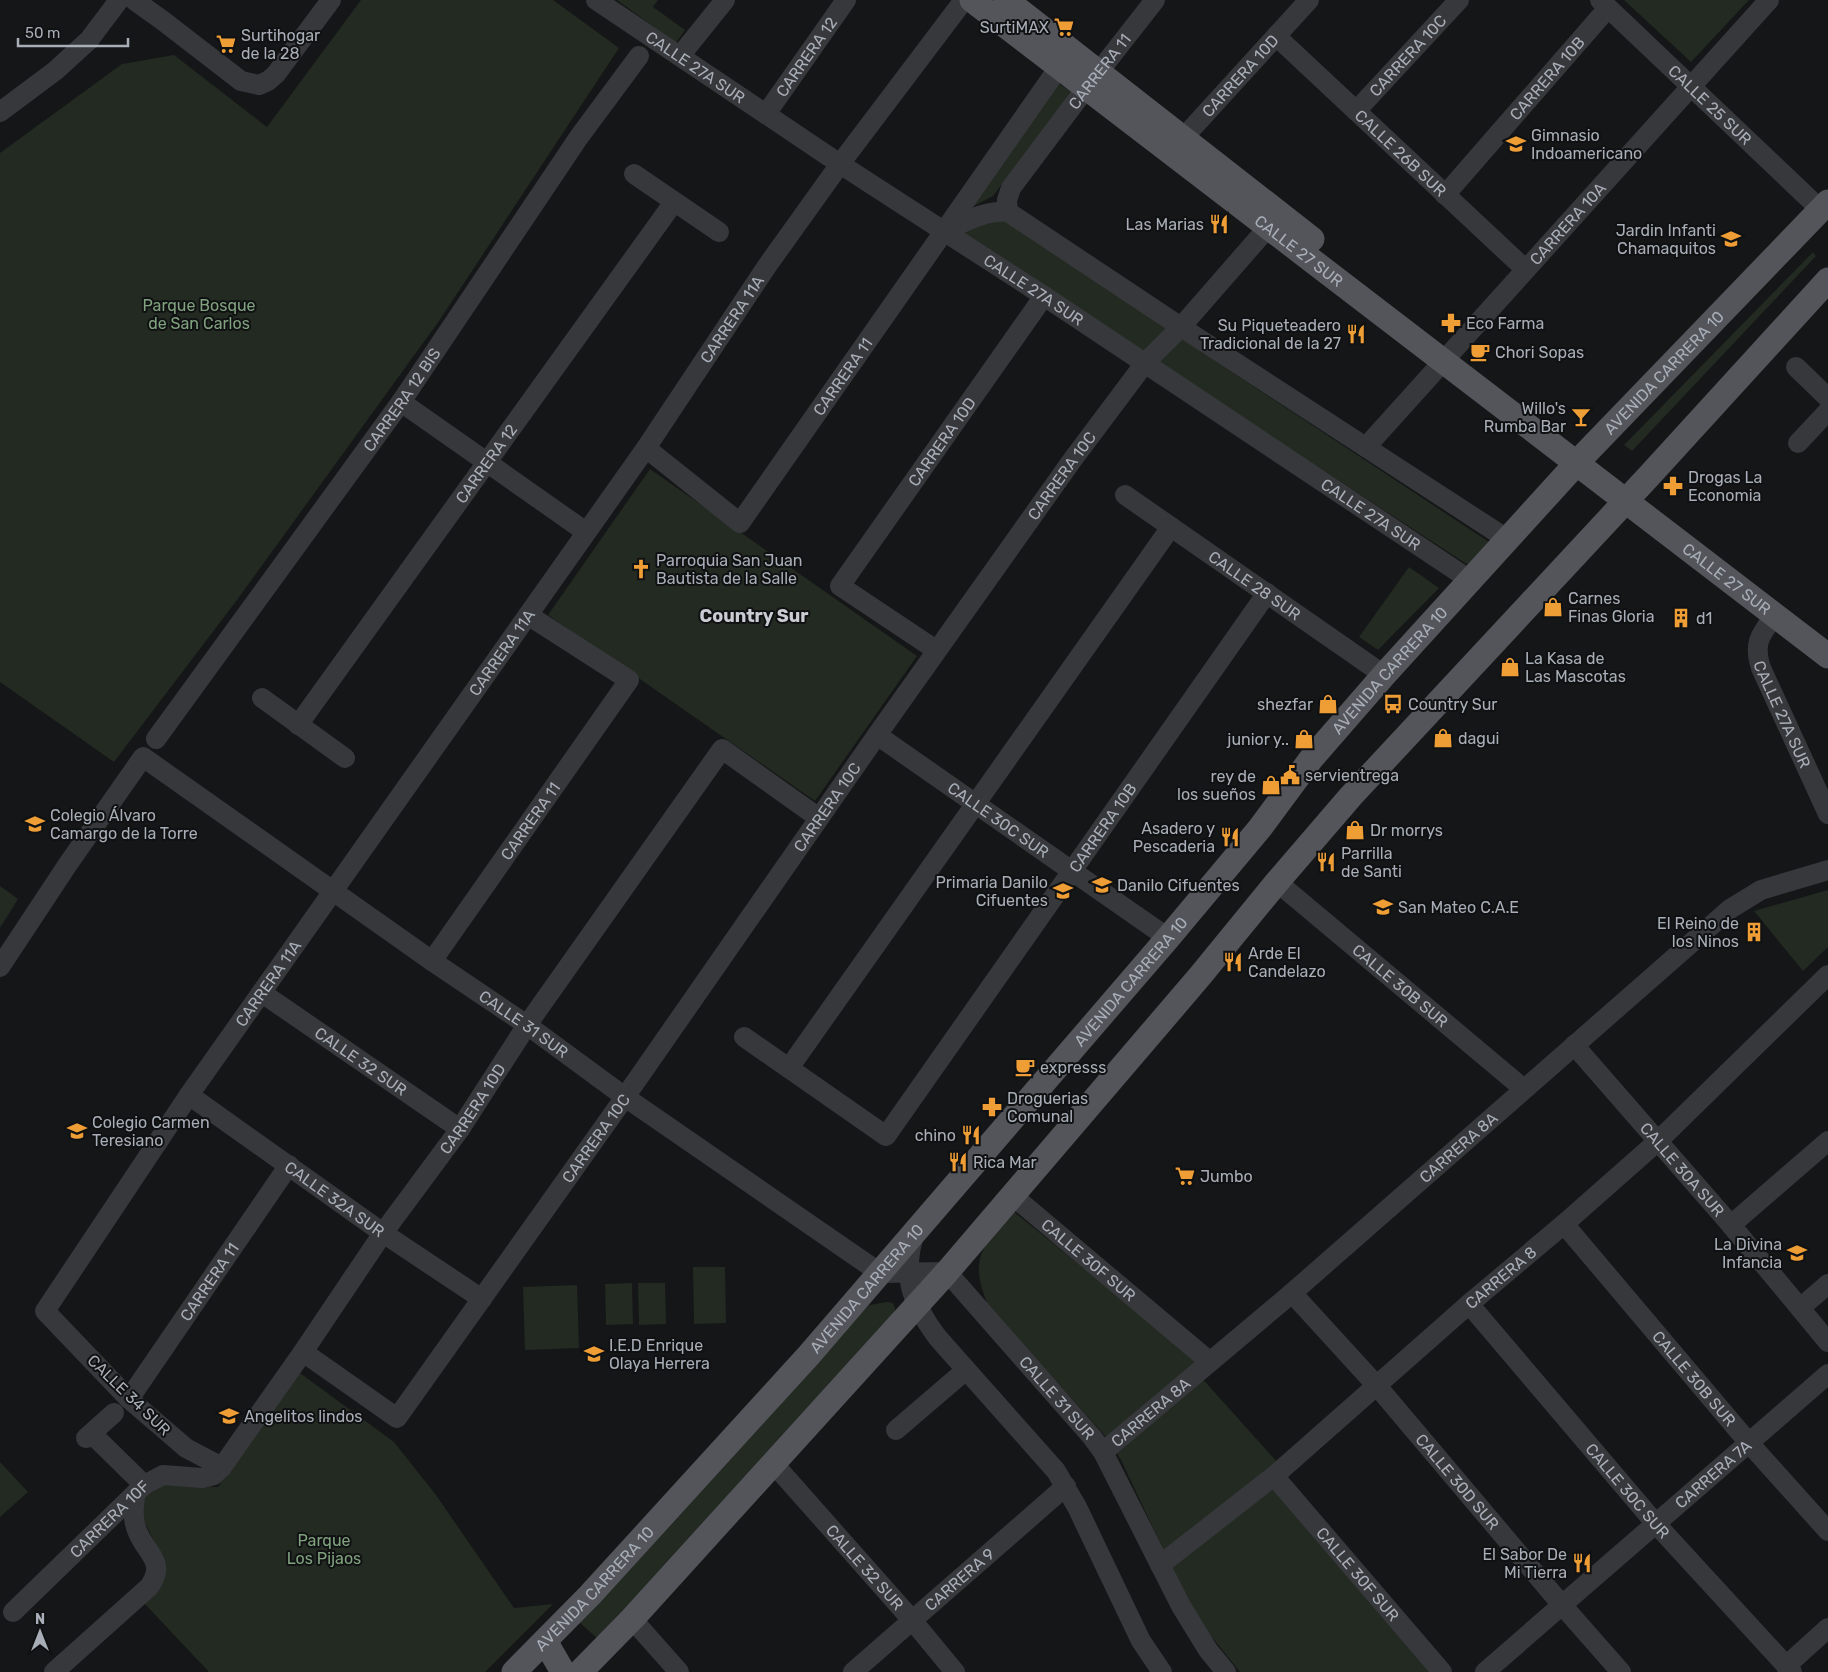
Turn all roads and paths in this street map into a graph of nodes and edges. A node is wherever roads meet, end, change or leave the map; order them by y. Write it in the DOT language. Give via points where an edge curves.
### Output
graph roads {
  1 [pos="119,0"];
  2 [pos="134,0"];
  3 [pos="331,0"];
  4 [pos="596,0"];
  5 [pos="724,0"];
  6 [pos="846,0"];
  7 [pos="964,0"];
  8 [pos="972,0"];
  9 [pos="1006,0"];
  10 [pos="1155,0"];
  11 [pos="1309,0"];
  12 [pos="1460,0"];
  13 [pos="1769,0"];
  14 [pos="1604,4"];
  15 [pos="158,6"];
  16 [pos="1276,36"];
  17 [pos="640,56"];
  18 [pos="680,56"];
  19 [pos="1060,67"];
  20 [pos="1092,80"];
  21 [pos="1691,86"];
  22 [pos="1356,111"];
  23 [pos="0,112"];
  24 [pos="766,114"];
  25 [pos="1177,145"];
  26 [pos="840,164"];
  27 [pos="634,174"];
  28 [pos="1445,195"];
  29 [pos="674,202"];
  30 [pos="1825,206"];
  31 [pos="1008,212"];
  32 [pos="1274,220"];
  33 [pos="944,231"];
  34 [pos="719,232"];
  35 [pos="1525,269"];
  36 [pos="1828,280"];
  37 [pos="1044,296"];
  38 [pos="1181,327"];
  39 [pos="1449,354"];
  40 [pos="1145,363"];
  41 [pos="1796,367"];
  42 [pos="1828,398"];
  43 [pos="401,402"];
  44 [pos="1828,411"];
  45 [pos="1798,443"];
  46 [pos="1366,447"];
  47 [pos="646,448"];
  48 [pos="1582,458"];
  49 [pos="486,463"];
  50 [pos="1125,495"];
  51 [pos="1627,500"];
  52 [pos="1171,527"];
  53 [pos="586,532"];
  54 [pos="1507,539"];
  55 [pos="1470,580"];
  56 [pos="1267,593"];
  57 [pos="528,614"];
  58 [pos="1775,615"];
  59 [pos="936,650"];
  60 [pos="1828,656"];
  61 [pos="1384,675"];
  62 [pos="262,698"];
  63 [pos="298,725"];
  64 [pos="876,735"];
  65 [pos="156,739"];
  66 [pos="345,758"];
  67 [pos="976,804"];
  68 [pos="1828,814"];
  69 [pos="819,818"];
  70 [pos="1828,870"];
  71 [pos="1072,871"];
  72 [pos="1277,882"];
  73 [pos="332,890"];
  74 [pos="1168,938"];
  75 [pos="432,961"];
  76 [pos="0,967"];
  77 [pos="1827,979"];
  78 [pos="262,993"];
  79 [pos="527,1024"];
  80 [pos="744,1037"];
  81 [pos="1574,1045"];
  82 [pos="790,1068"];
  83 [pos="1524,1088"];
  84 [pos="189,1095"];
  85 [pos="625,1097"];
  86 [pos="460,1129"];
  87 [pos="1658,1141"];
  88 [pos="1828,1141"];
  89 [pos="289,1165"];
  90 [pos="1012,1196"];
  91 [pos="1564,1224"];
  92 [pos="1731,1225"];
  93 [pos="916,1232"];
  94 [pos="383,1233"];
  95 [pos="909,1272"];
  96 [pos="947,1272"];
  97 [pos="880,1273"];
  98 [pos="1828,1284"];
  99 [pos="1292,1293"];
  100 [pos="482,1299"];
  101 [pos="1469,1304"];
  102 [pos="916,1305"];
  103 [pos="1800,1308"];
  104 [pos="45,1311"];
  105 [pos="1828,1342"];
  106 [pos="303,1352"];
  107 [pos="1210,1361"];
  108 [pos="966,1370"];
  109 [pos="1828,1374"];
  110 [pos="1377,1386"];
  111 [pos="130,1400"];
  112 [pos="114,1413"];
  113 [pos="896,1430"];
  114 [pos="1749,1443"];
  115 [pos="1103,1452"];
  116 [pos="773,1464"];
  117 [pos="222,1467"];
  118 [pos="1274,1476"];
  119 [pos="1066,1486"];
  120 [pos="140,1489"];
  121 [pos="1656,1524"];
  122 [pos="1828,1531"];
  123 [pos="1160,1564"];
  124 [pos="1562,1606"];
  125 [pos="13,1612"];
  126 [pos="632,1619"];
  127 [pos="912,1620"];
  128 [pos="1828,1628"];
  129 [pos="545,1641"];
  130 [pos="1789,1669"];
  131 [pos="54,1672"];
  132 [pos="514,1672"];
  133 [pos="563,1672"];
  134 [pos="580,1672"];
  135 [pos="679,1672"];
  136 [pos="853,1672"];
  137 [pos="955,1672"];
  138 [pos="1162,1672"];
  139 [pos="1226,1672"];
  140 [pos="1442,1672"];
  141 [pos="1485,1672"];
  142 [pos="1621,1672"];
  1 -- 23 [label="street" via="82,47"];
  2 -- 15 [label="street"];
  3 -- 15 [label="street" via="276,74 259,85 241,81"];
  4 -- 18 [label="street, CALLE 27A SUR"];
  5 -- 18 [label="street"];
  6 -- 24 [label="street, CARRERA 12"];
  7 -- 26 [label="street, CARRERA 11A"];
  8 -- 19 [label="main road, CALLE 27 SUR"];
  9 -- 20 [label="main road, CALLE 27 SUR"];
  10 -- 20 [label="street, CARRERA 11"];
  11 -- 16 [label="street, CARRERA 10D"];
  12 -- 22 [label="street, CARRERA 10C"];
  13 -- 21 [label="street, CARRERA 10A"];
  14 -- 21 [label="street, CALLE 25 SUR"];
  14 -- 28 [label="street, CARRERA 10B"];
  16 -- 22 [label="street, CALLE 26B SUR"];
  16 -- 25 [label="street, CARRERA 10D"];
  17 -- 43 [label="street, CARRERA 12 BIS" via="579,137"];
  18 -- 24 [label="street, CALLE 27A SUR"];
  19 -- 20 [label="main road, CALLE 27 SUR"];
  19 -- 33 [label="street, CARRERA 11"];
  20 -- 25 [label="main road, CALLE 27 SUR"];
  20 -- 31 [label="street, CARRERA 11" via="1011,188"];
  21 -- 30 [label="street, CALLE 25 SUR"];
  21 -- 35 [label="street, CARRERA 10A"];
  22 -- 28 [label="street, CALLE 26B SUR"];
  24 -- 26 [label="street, CALLE 27A SUR"];
  25 -- 32 [label="main road, CALLE 27 SUR"];
  26 -- 33 [label="street, CALLE 27A SUR"];
  26 -- 47 [label="street, CARRERA 11A" via="767,266"];
  27 -- 29 [label="street"];
  28 -- 35 [label="street, CALLE 26B SUR"];
  29 -- 34 [label="street"];
  29 -- 49 [label="street, CARRERA 12"];
  30 -- 48 [label="main road, AVENIDA CARRERA 10"];
  31 -- 33 [label="street" via="979,215"];
  31 -- 38 [label="street"];
  32 -- 38 [label="street, CARRERA 10C"];
  32 -- 39 [label="main road, CALLE 27 SUR"];
  33 -- 37 [label="street, CALLE 27A SUR"];
  33 -- 47 [label="street, CARRERA 11" via="740,523"];
  35 -- 39 [label="street, CARRERA 10A"];
  36 -- 51 [label="main road"];
  37 -- 40 [label="street, CALLE 27A SUR"];
  37 -- 59 [label="street, CARRERA 10D" via="840,586"];
  38 -- 40 [label="street, CARRERA 10C"];
  38 -- 46 [label="street"];
  39 -- 46 [label="street, CARRERA 10A"];
  39 -- 48 [label="main road, CALLE 27 SUR"];
  40 -- 55 [label="street, CALLE 27A SUR"];
  40 -- 59 [label="street, CARRERA 10C"];
  41 -- 42 [label="street"];
  43 -- 49 [label="street"];
  43 -- 65 [label="street, CARRERA 12 BIS"];
  44 -- 45 [label="street"];
  46 -- 54 [label="street"];
  47 -- 53 [label="street, CARRERA 11A"];
  48 -- 51 [label="main road, CALLE 27 SUR"];
  48 -- 54 [label="main road, AVENIDA CARRERA 10"];
  49 -- 53 [label="street"];
  49 -- 63 [label="street, CARRERA 12"];
  50 -- 52 [label="street, CALLE 28 SUR"];
  51 -- 58 [label="main road, CALLE 27 SUR"];
  51 -- 72 [label="main road" via="1351,796"];
  52 -- 56 [label="street, CALLE 28 SUR"];
  52 -- 67 [label="street"];
  53 -- 57 [label="street, CARRERA 11A"];
  54 -- 55 [label="main road, AVENIDA CARRERA 10"];
  55 -- 61 [label="main road, AVENIDA CARRERA 10"];
  56 -- 61 [label="street, CALLE 28 SUR"];
  56 -- 71 [label="street, CARRERA 10B"];
  57 -- 73 [label="street, CARRERA 11A"];
  57 -- 75 [label="street, CARRERA 11" via="630,680"];
  58 -- 60 [label="main road, CALLE 27 SUR"];
  58 -- 68 [label="street, CALLE 27A SUR" via="1757,644 1757,656"];
  59 -- 64 [label="street, CARRERA 10C"];
  61 -- 74 [label="main road, AVENIDA CARRERA 10" via="1311,759 1260,828"];
  62 -- 63 [label="street"];
  63 -- 66 [label="street"];
  64 -- 67 [label="street, CALLE 30C SUR"];
  64 -- 69 [label="street, CARRERA 10C"];
  67 -- 71 [label="street, CALLE 30C SUR"];
  67 -- 82 [label="street"];
  69 -- 79 [label="street, CARRERA 10D" via="722,749"];
  69 -- 85 [label="street, CARRERA 10C"];
  70 -- 81 [label="street, CARRERA 8A" via="1771,887 1744,899"];
  71 -- 74 [label="street, CALLE 30C SUR"];
  71 -- 82 [label="street, CARRERA 10B" via="886,1136"];
  72 -- 83 [label="street, CALLE 30B SUR"];
  72 -- 90 [label="main road"];
  73 -- 75 [label="street, CALLE 31 SUR"];
  73 -- 76 [label="street, CALLE 31 SUR" via="143,757"];
  73 -- 78 [label="street, CARRERA 11A"];
  74 -- 93 [label="main road, AVENIDA CARRERA 10"];
  75 -- 79 [label="street, CALLE 31 SUR"];
  77 -- 87 [label="street, CARRERA 8"];
  78 -- 84 [label="street, CARRERA 11A"];
  78 -- 86 [label="street, CALLE 32 SUR"];
  79 -- 85 [label="street, CALLE 31 SUR"];
  79 -- 86 [label="street, CARRERA 10D"];
  80 -- 82 [label="street"];
  81 -- 83 [label="street, CARRERA 8A"];
  81 -- 87 [label="street, CALLE 30A SUR"];
  83 -- 99 [label="street, CARRERA 8A"];
  84 -- 89 [label="street, CALLE 32A SUR"];
  84 -- 104 [label="street, CARRERA 11A"];
  85 -- 97 [label="street, CALLE 31 SUR"];
  85 -- 100 [label="street, CARRERA 10C"];
  86 -- 94 [label="street, CARRERA 10D"];
  87 -- 91 [label="street, CARRERA 8"];
  87 -- 92 [label="street, CALLE 30A SUR"];
  88 -- 92 [label="street"];
  89 -- 94 [label="street, CALLE 32A SUR"];
  89 -- 111 [label="street, CARRERA 11"];
  90 -- 96 [label="main road"];
  90 -- 107 [label="street, CALLE 30F SUR"];
  91 -- 101 [label="street, CARRERA 8"];
  91 -- 114 [label="street, CALLE 30B SUR"];
  92 -- 103 [label="street, CALLE 30A SUR"];
  93 -- 95 [label="street" via="910,1247"];
  93 -- 97 [label="main road, AVENIDA CARRERA 10"];
  94 -- 100 [label="street, CALLE 32A SUR"];
  94 -- 106 [label="street, CARRERA 10D"];
  95 -- 96 [label="street"];
  95 -- 97 [label="street"];
  95 -- 102 [label="street"];
  96 -- 102 [label="main road"];
  96 -- 115 [label="street, CALLE 31 SUR"];
  97 -- 129 [label="main road, AVENIDA CARRERA 10" via="809,1355"];
  98 -- 103 [label="street"];
  99 -- 107 [label="street, CARRERA 8A"];
  99 -- 110 [label="street, CALLE 30D SUR"];
  100 -- 106 [label="street, CARRERA 10C" via="397,1418"];
  101 -- 110 [label="street, CARRERA 8"];
  101 -- 121 [label="street, CALLE 30C SUR"];
  102 -- 108 [label="street" via="938,1338"];
  102 -- 116 [label="main road"];
  103 -- 105 [label="street, CALLE 30A SUR"];
  104 -- 111 [label="street, CALLE 34 SUR"];
  106 -- 117 [label="street, CARRERA 10D"];
  107 -- 115 [label="street, CARRERA 8A"];
  108 -- 113 [label="street"];
  108 -- 119 [label="street" via="1043,1455"];
  109 -- 114 [label="street, CARRERA 7A"];
  110 -- 118 [label="street, CARRERA 8"];
  110 -- 124 [label="street, CALLE 30D SUR"];
  111 -- 117 [label="street, CALLE 34 SUR" via="186,1448"];
  112 -- 120 [label="street" via="89,1436"];
  114 -- 121 [label="street, CARRERA 7A"];
  114 -- 122 [label="street, CALLE 30B SUR"];
  115 -- 123 [label="street, CALLE 31 SUR"];
  116 -- 126 [label="main road"];
  116 -- 127 [label="street, CALLE 32 SUR"];
  117 -- 120 [label="street, CARRERA 10F" via="202,1478 163,1475"];
  118 -- 123 [label="street, CARRERA 8"];
  118 -- 140 [label="street, CALLE 30F SUR"];
  119 -- 127 [label="street, CARRERA 9"];
  119 -- 138 [label="street" via="1141,1641"];
  120 -- 125 [label="street, CARRERA 10F"];
  120 -- 131 [label="street" via="133,1507 134,1521 139,1535 154,1556 157,1572 154,1580"];
  121 -- 124 [label="street, CARRERA 7A"];
  121 -- 130 [label="street, CALLE 30C SUR"];
  123 -- 139 [label="street, CALLE 31 SUR" via="1196,1631"];
  124 -- 141 [label="street, CARRERA 7A"];
  124 -- 142 [label="street, CALLE 30D SUR"];
  126 -- 134 [label="main road"];
  126 -- 135 [label="street"];
  127 -- 136 [label="street, CARRERA 9"];
  127 -- 137 [label="street, CALLE 32 SUR"];
  128 -- 130 [label="street"];
  129 -- 132 [label="main road, AVENIDA CARRERA 10"];
  129 -- 133 [label="main road"];
}
